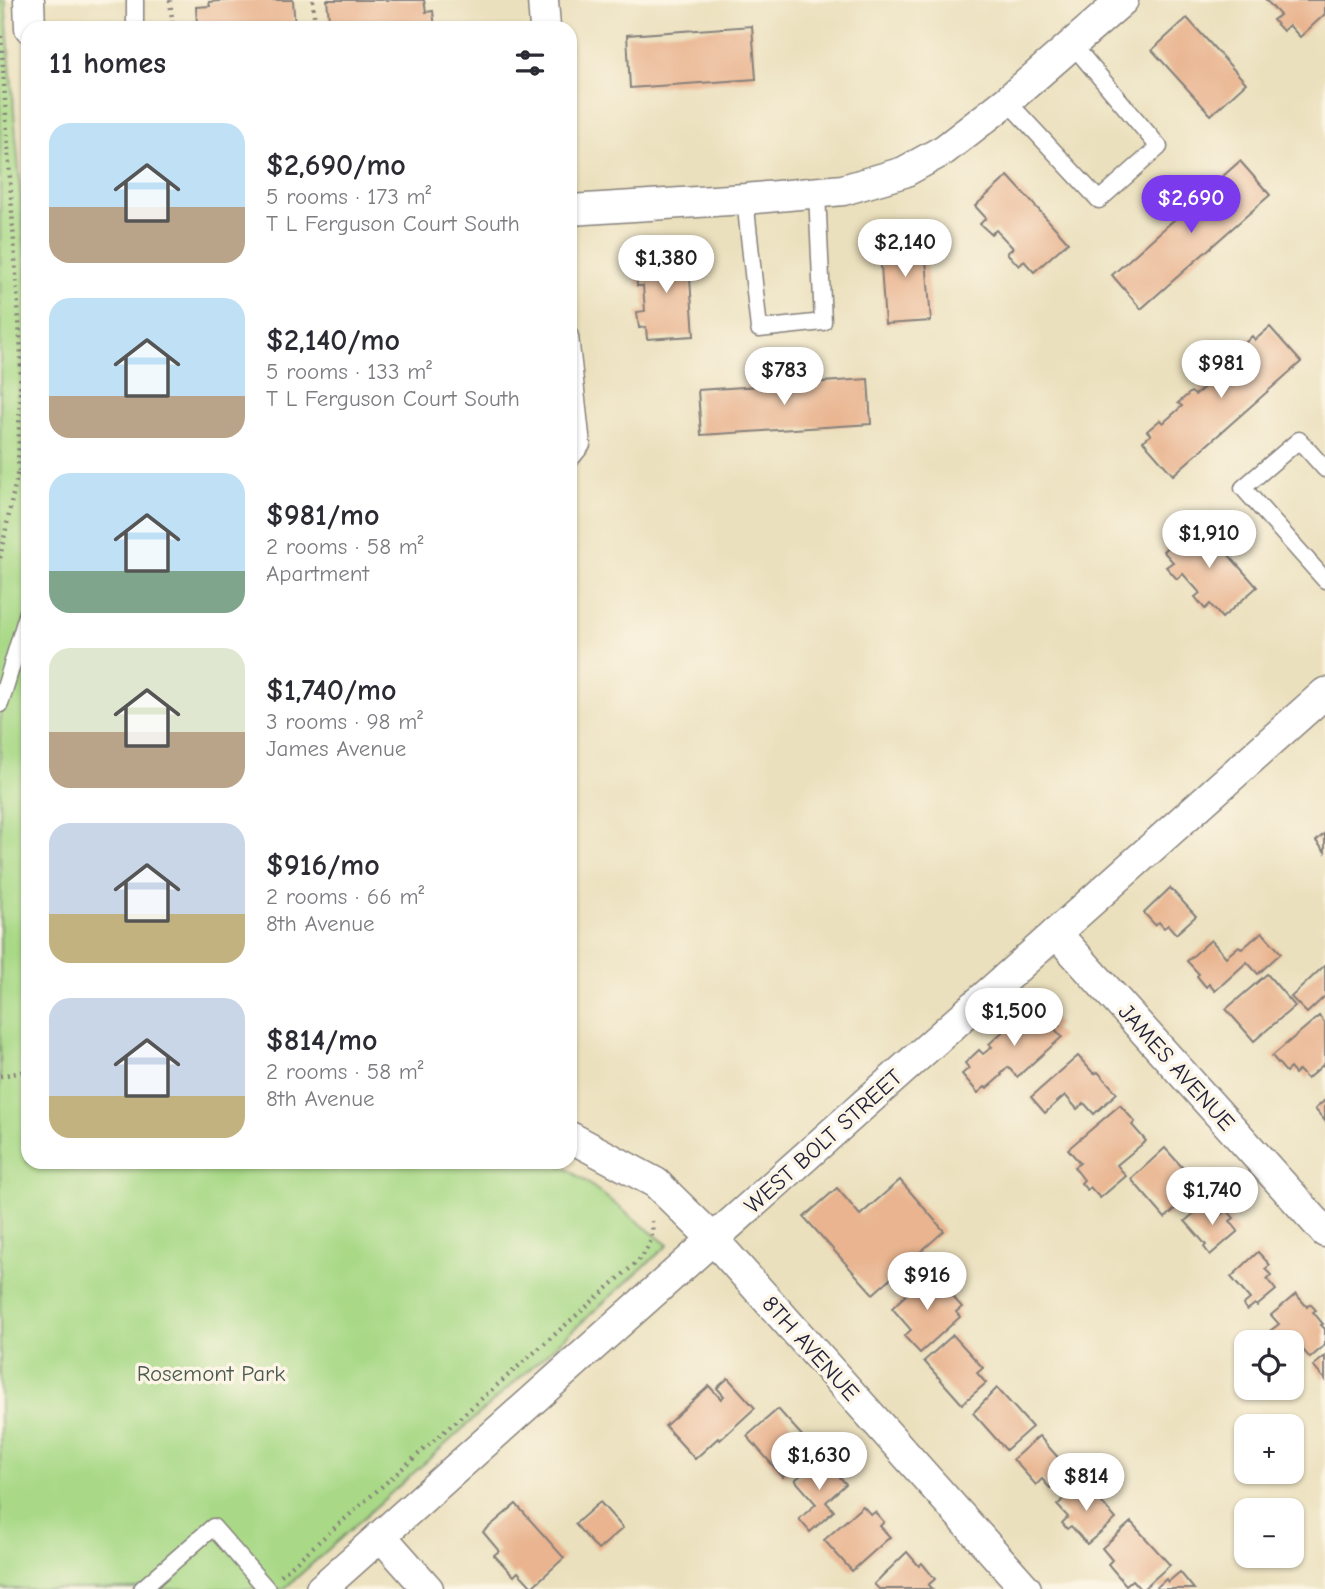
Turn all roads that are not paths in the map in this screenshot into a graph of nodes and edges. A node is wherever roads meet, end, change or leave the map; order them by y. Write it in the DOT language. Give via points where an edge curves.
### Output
graph roads {
  1 [pos="29,0"];
  2 [pos="135,0"];
  3 [pos="543,0"];
  4 [pos="1123,0"];
  5 [pos="30,21"];
  6 [pos="135,21"];
  7 [pos="544,21"];
  8 [pos="1072,44"];
  9 [pos="1007,101"];
  10 [pos="817,193"];
  11 [pos="745,199"];
  12 [pos="577,210"];
  13 [pos="577,420"];
  14 [pos="577,451"];
  15 [pos="1325,469"];
  16 [pos="1325,580"];
  17 [pos="21,635"];
  18 [pos="1325,693"];
  19 [pos="0,704"];
  20 [pos="1056,933"];
  21 [pos="577,1141"];
  22 [pos="1325,1233"];
  23 [pos="713,1239"];
  24 [pos="381,1536"];
  25 [pos="267,1588"];
  26 [pos="142,1589"];
  27 [pos="321,1589"];
  28 [pos="428,1589"];
  29 [pos="1026,1589"];
  1 -- 5 [label="street"];
  2 -- 6 [label="lane"];
  3 -- 7 [label="street"];
  4 -- 8 [label="street"];
  8 -- 9 [label="street"];
  8 -- 9 [label="lane" via="1159,147 1099,201"];
  9 -- 10 [label="street" via="944,150 904,172"];
  10 -- 11 [label="street"];
  10 -- 11 [label="lane" via="823,322 759,329"];
  11 -- 12 [label="street"];
  13 -- 14 [label="lane" via="582,444"];
  15 -- 16 [label="lane" via="1299,440 1243,488"];
  17 -- 19 [label="lane"];
  18 -- 20 [label="street, WEST BOLT STREET"];
  20 -- 22 [label="street, JAMES AVENUE"];
  20 -- 23 [label="street, WEST BOLT STREET"];
  21 -- 23 [label="street, 8TH AVENUE" via="656,1183"];
  23 -- 24 [label="street, WEST BOLT STREET"];
  23 -- 29 [label="street, 8TH AVENUE"];
  24 -- 27 [label="street, WEST BOLT STREET"];
  24 -- 28 [label="street"];
  25 -- 26 [label="lane" via="212,1527"];
}
